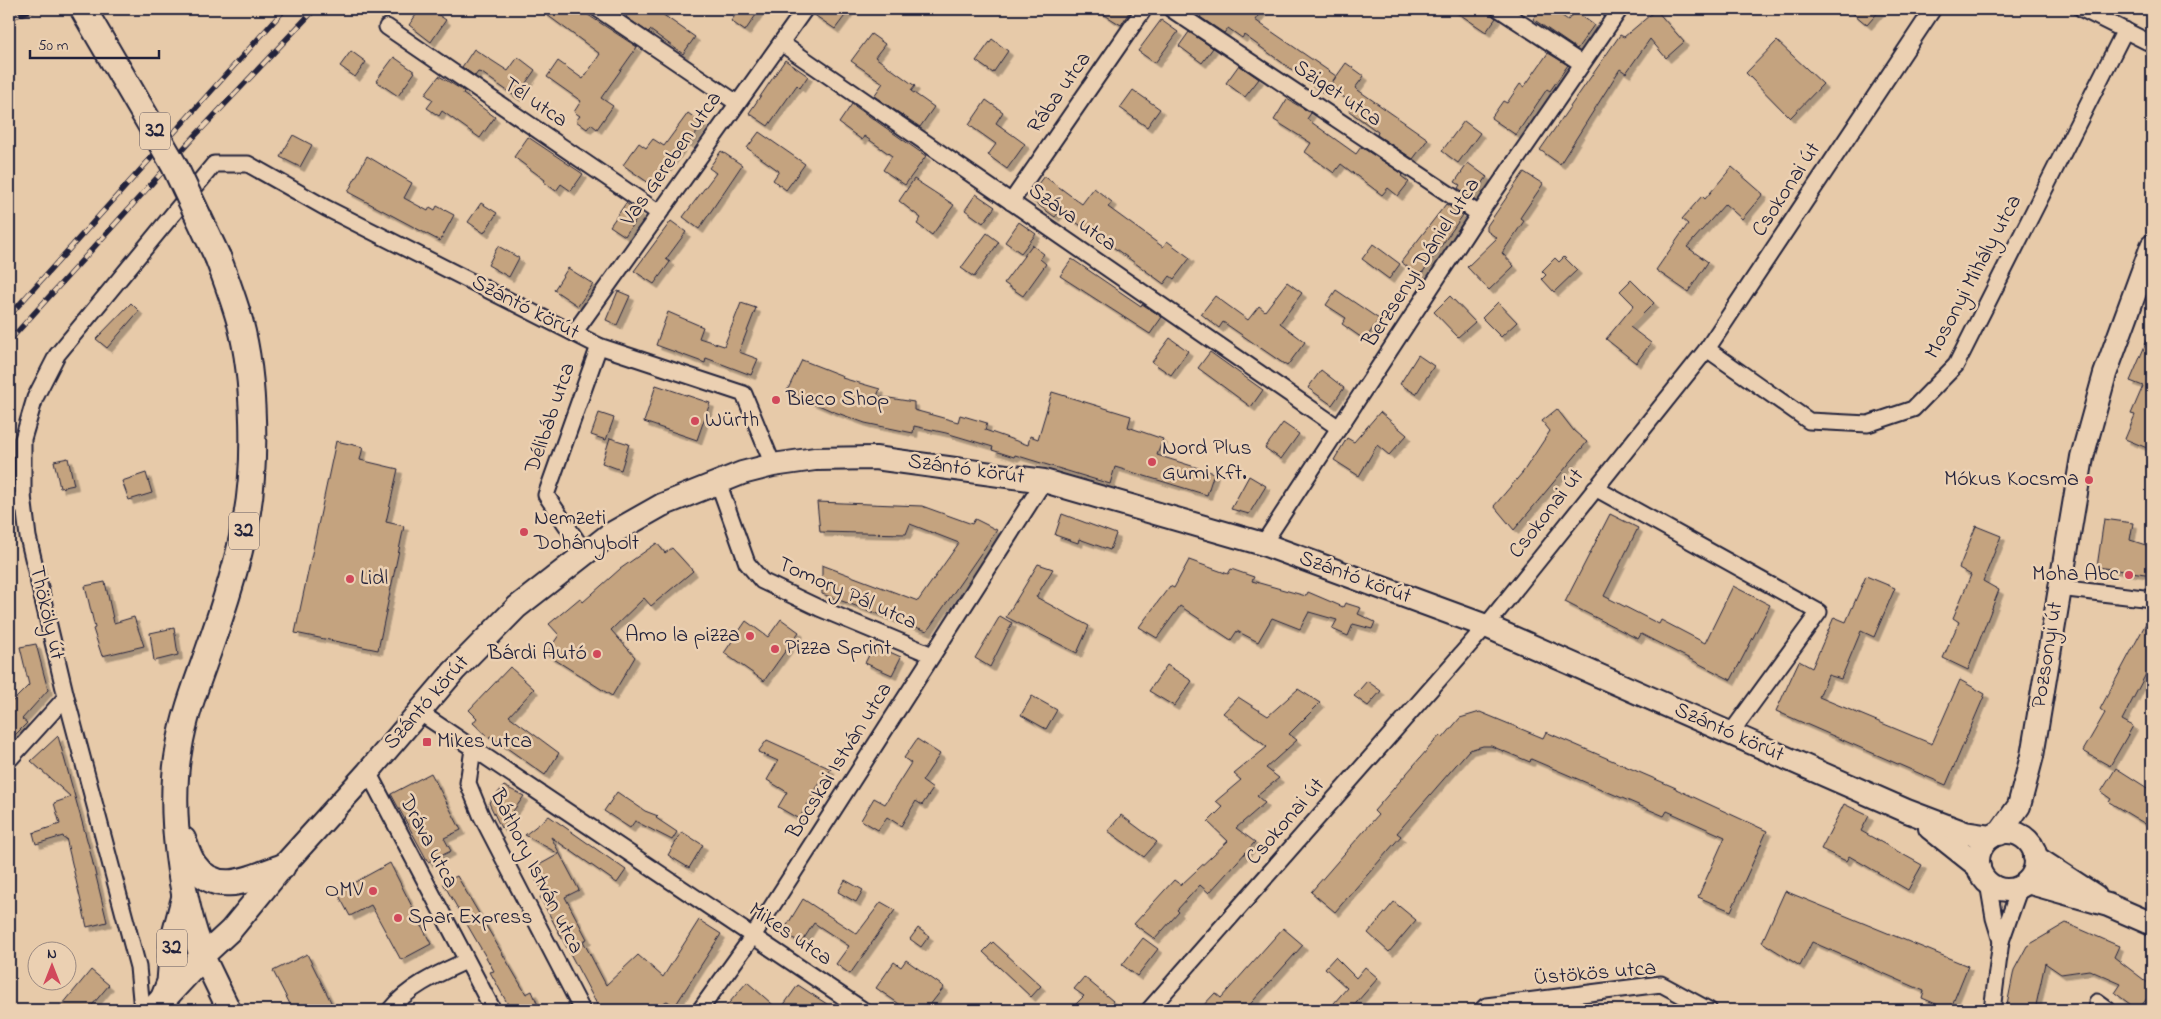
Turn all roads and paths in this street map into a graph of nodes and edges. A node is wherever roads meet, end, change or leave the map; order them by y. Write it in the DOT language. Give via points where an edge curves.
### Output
graph roads {
  1 [pos="83,9"];
  2 [pos="598,9"];
  3 [pos="804,9"];
  4 [pos="1144,9"];
  5 [pos="1171,9"];
  6 [pos="1499,9"];
  7 [pos="1620,9"];
  8 [pos="1932,9"];
  9 [pos="2082,9"];
  10 [pos="387,27"];
  11 [pos="2125,30"];
  12 [pos="781,43"];
  13 [pos="2152,44"];
  14 [pos="1581,63"];
  15 [pos="737,103"];
  16 [pos="248,164"];
  17 [pos="1011,202"];
  18 [pos="659,214"];
  19 [pos="1479,214"];
  20 [pos="2152,246"];
  21 [pos="574,333"];
  22 [pos="599,346"];
  23 [pos="1706,348"];
  24 [pos="1339,428"];
  25 [pos="773,465"];
  26 [pos="1044,481"];
  27 [pos="718,482"];
  28 [pos="1595,488"];
  29 [pos="23,496"];
  30 [pos="9,510"];
  31 [pos="1263,544"];
  32 [pos="585,554"];
  33 [pos="2059,588"];
  34 [pos="2152,599"];
  35 [pos="1486,626"];
  36 [pos="932,655"];
  37 [pos="66,697"];
  38 [pos="419,712"];
  39 [pos="1730,734"];
  40 [pos="473,749"];
  41 [pos="9,760"];
  42 [pos="368,772"];
  43 [pos="2019,806"];
  44 [pos="1907,811"];
  45 [pos="176,827"];
  46 [pos="1995,836"];
  47 [pos="2034,852"];
  48 [pos="282,868"];
  49 [pos="1983,875"];
  50 [pos="2066,876"];
  51 [pos="2024,884"];
  52 [pos="185,898"];
  53 [pos="2108,905"];
  54 [pos="2152,924"];
  55 [pos="753,936"];
  56 [pos="2002,941"];
  57 [pos="203,956"];
  58 [pos="466,961"];
  59 [pos="159,1004"];
  60 [pos="142,1010"];
  61 [pos="229,1010"];
  62 [pos="390,1010"];
  63 [pos="494,1010"];
  64 [pos="582,1010"];
  65 [pos="700,1010"];
  66 [pos="863,1010"];
  67 [pos="1149,1010"];
  68 [pos="1482,1010"];
  69 [pos="1709,1010"];
  70 [pos="1992,1010"];
  1 -- 45 [label="main road, 32, bridge" via="174,165 218,258 240,324 246,358 253,422 246,523 236,567 192,697 179,748 175,774"];
  2 -- 15 [label="street"];
  3 -- 12 [label="street, Vas Gereben utca"];
  4 -- 17 [label="street, Rába utca"];
  5 -- 19 [label="street, Sziget utca"];
  6 -- 14 [label="street"];
  7 -- 14 [label="street, Berzsenyi Dániel utca"];
  8 -- 23 [label="street, Csokonai út"];
  9 -- 11 [label="street"];
  10 -- 18 [label="street, Tél utca"];
  11 -- 13 [label="street"];
  11 -- 23 [label="street, Mosonyi Mihály utca" via="1956,364 1913,409 1868,424 1809,421"];
  12 -- 15 [label="street, Vas Gereben utca"];
  12 -- 17 [label="street, Száva utca"];
  14 -- 19 [label="street, Berzsenyi Dániel utca"];
  15 -- 18 [label="street, Vas Gereben utca"];
  16 -- 21 [label="street, Szántó körút" via="326,208"];
  16 -- 29 [label="street, Thököly út" via="214,164 57,355 35,398 24,439"];
  17 -- 24 [label="street, Száva utca"];
  18 -- 21 [label="street, Vas Gereben utca"];
  19 -- 24 [label="street, Berzsenyi Dániel utca"];
  20 -- 33 [label="street, Pozsonyi út" via="2105,374 2082,457"];
  21 -- 22 [label="street, Szántó körút"];
  22 -- 25 [label="street, Szántó körút" via="744,394"];
  22 -- 32 [label="street, Délibáb utca" via="546,495"];
  23 -- 28 [label="street, Csokonai út"];
  24 -- 31 [label="street, Berzsenyi Dániel utca"];
  25 -- 26 [label="street, Szántó körút" via="815,459 875,458"];
  25 -- 27 [label="street, Szántó körút"];
  26 -- 31 [label="street, Szántó körút"];
  26 -- 36 [label="street, Bocskai István utca"];
  27 -- 32 [label="street, Szántó körút" via="662,505"];
  27 -- 36 [label="street, Tomory Pál utca" via="747,563 762,580 819,608"];
  28 -- 35 [label="street, Csokonai út"];
  28 -- 39 [label="street" via="1819,612"];
  29 -- 30 [label="street"];
  29 -- 37 [label="street, Thököly út" via="28,537"];
  31 -- 35 [label="street, Szántó körút"];
  32 -- 38 [label="street, Szántó körút" via="517,607"];
  33 -- 34 [label="street"];
  33 -- 43 [label="street, Pozsonyi út" via="2032,756"];
  35 -- 39 [label="street, Szántó körút"];
  35 -- 67 [label="street, Csokonai út"];
  36 -- 55 [label="street, Bocskai István utca"];
  37 -- 41 [label="street"];
  37 -- 60 [label="street, Thököly út" via="138,967"];
  38 -- 40 [label="street, Mikes utca"];
  38 -- 42 [label="street, Szántó körút"];
  39 -- 44 [label="street, Szántó körút"];
  40 -- 55 [label="street, Mikes utca"];
  40 -- 64 [label="street, Báthory István utca" via="468,783 481,815"];
  42 -- 48 [label="street, Szántó körút"];
  42 -- 58 [label="street, Dráva utca"];
  43 -- 46 [label="street, Pozsonyi út"];
  43 -- 47 [label="street"];
  43 -- 50 [label="street"];
  44 -- 46 [label="street, Szántó körút" via="1965,833"];
  44 -- 49 [label="street, Szántó körút"];
  45 -- 48 [label="main road" via="194,866 207,878 222,884 233,884"];
  45 -- 52 [label="main road, 32"];
  46 -- 47 [label="street" via="2015,834 2025,839"];
  46 -- 49 [label="street" via="1980,850"];
  47 -- 50 [label="street"];
  47 -- 51 [label="street" via="2035,868"];
  48 -- 57 [label="street, Szántó körút" via="231,930"];
  49 -- 51 [label="street" via="2004,890"];
  49 -- 56 [label="street"];
  50 -- 53 [label="street"];
  51 -- 53 [label="street"];
  51 -- 56 [label="street"];
  52 -- 57 [label="main road, 32"];
  52 -- 59 [label="main road, 32" via="173,942 170,982"];
  53 -- 54 [label="street"];
  55 -- 65 [label="street, Bocskai István utca"];
  55 -- 66 [label="street, Mikes utca"];
  56 -- 70 [label="street"];
  57 -- 59 [label="main road, 32"];
  57 -- 61 [label="street"];
  58 -- 62 [label="street" via="423,982"];
  58 -- 63 [label="street, Dráva utca"];
  68 -- 69 [label="street, Üstökös utca" via="1486,1006 1661,984"];
}
